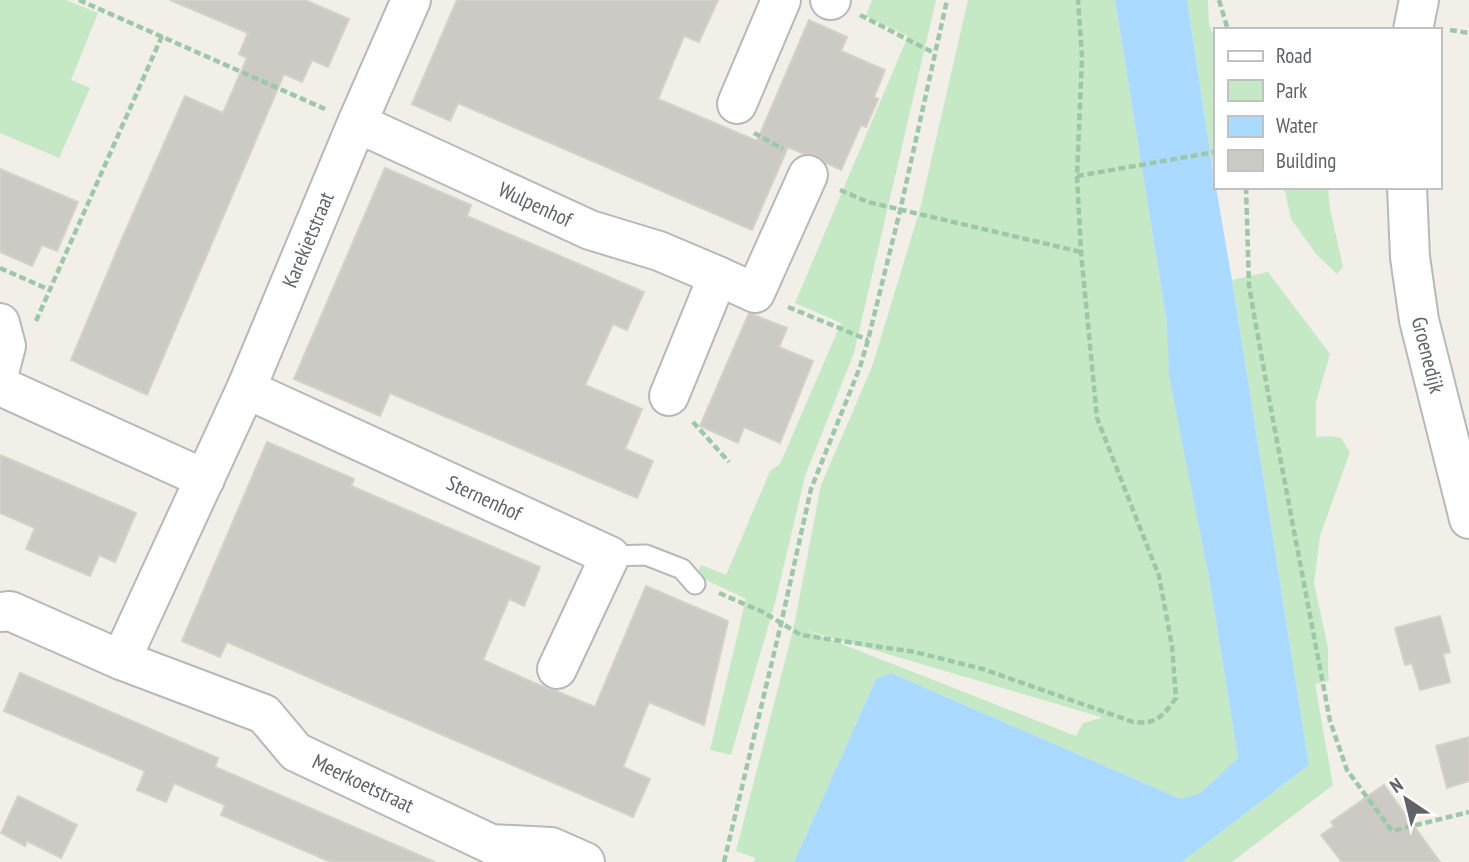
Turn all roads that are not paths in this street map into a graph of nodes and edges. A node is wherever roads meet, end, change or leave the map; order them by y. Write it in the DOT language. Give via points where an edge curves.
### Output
graph roads {
  1 [pos="411,0"];
  2 [pos="781,0"];
  3 [pos="1419,0"];
  4 [pos="1428,28"];
  5 [pos="737,104"];
  6 [pos="357,123"];
  7 [pos="808,175"];
  8 [pos="1407,189"];
  9 [pos="718,276"];
  10 [pos="17,325"];
  11 [pos="0,369"];
  12 [pos="0,386"];
  13 [pos="246,388"];
  14 [pos="669,396"];
  15 [pos="205,479"];
  16 [pos="1469,519"];
  17 [pos="610,556"];
  18 [pos="695,584"];
  19 [pos="0,612"];
  20 [pos="121,660"];
  21 [pos="557,669"];
  22 [pos="585,862"];
  1 -- 6 [label="street, Karekietstraat"];
  2 -- 5 [label="street"];
  3 -- 4 [label="street"];
  6 -- 9 [label="street, Wulpenhof" via="590,230 659,251"];
  6 -- 13 [label="street, Karekietstraat"];
  7 -- 9 [label="street, Wulpenhof" via="755,293"];
  8 -- 16 [label="street, Groenedijk" via="1419,320"];
  9 -- 14 [label="street"];
  10 -- 11 [label="street"];
  12 -- 15 [label="street"];
  13 -- 15 [label="street, Karekietstraat"];
  13 -- 17 [label="street, Sternenhof"];
  15 -- 20 [label="street, Karekietstraat"];
  17 -- 18 [label="lane" via="646,555 682,569"];
  17 -- 21 [label="street"];
  19 -- 20 [label="street, Meerkoetstraat" via="10,611"];
  20 -- 22 [label="street, Meerkoetstraat" via="264,714 296,751 491,844 551,847"];
}
